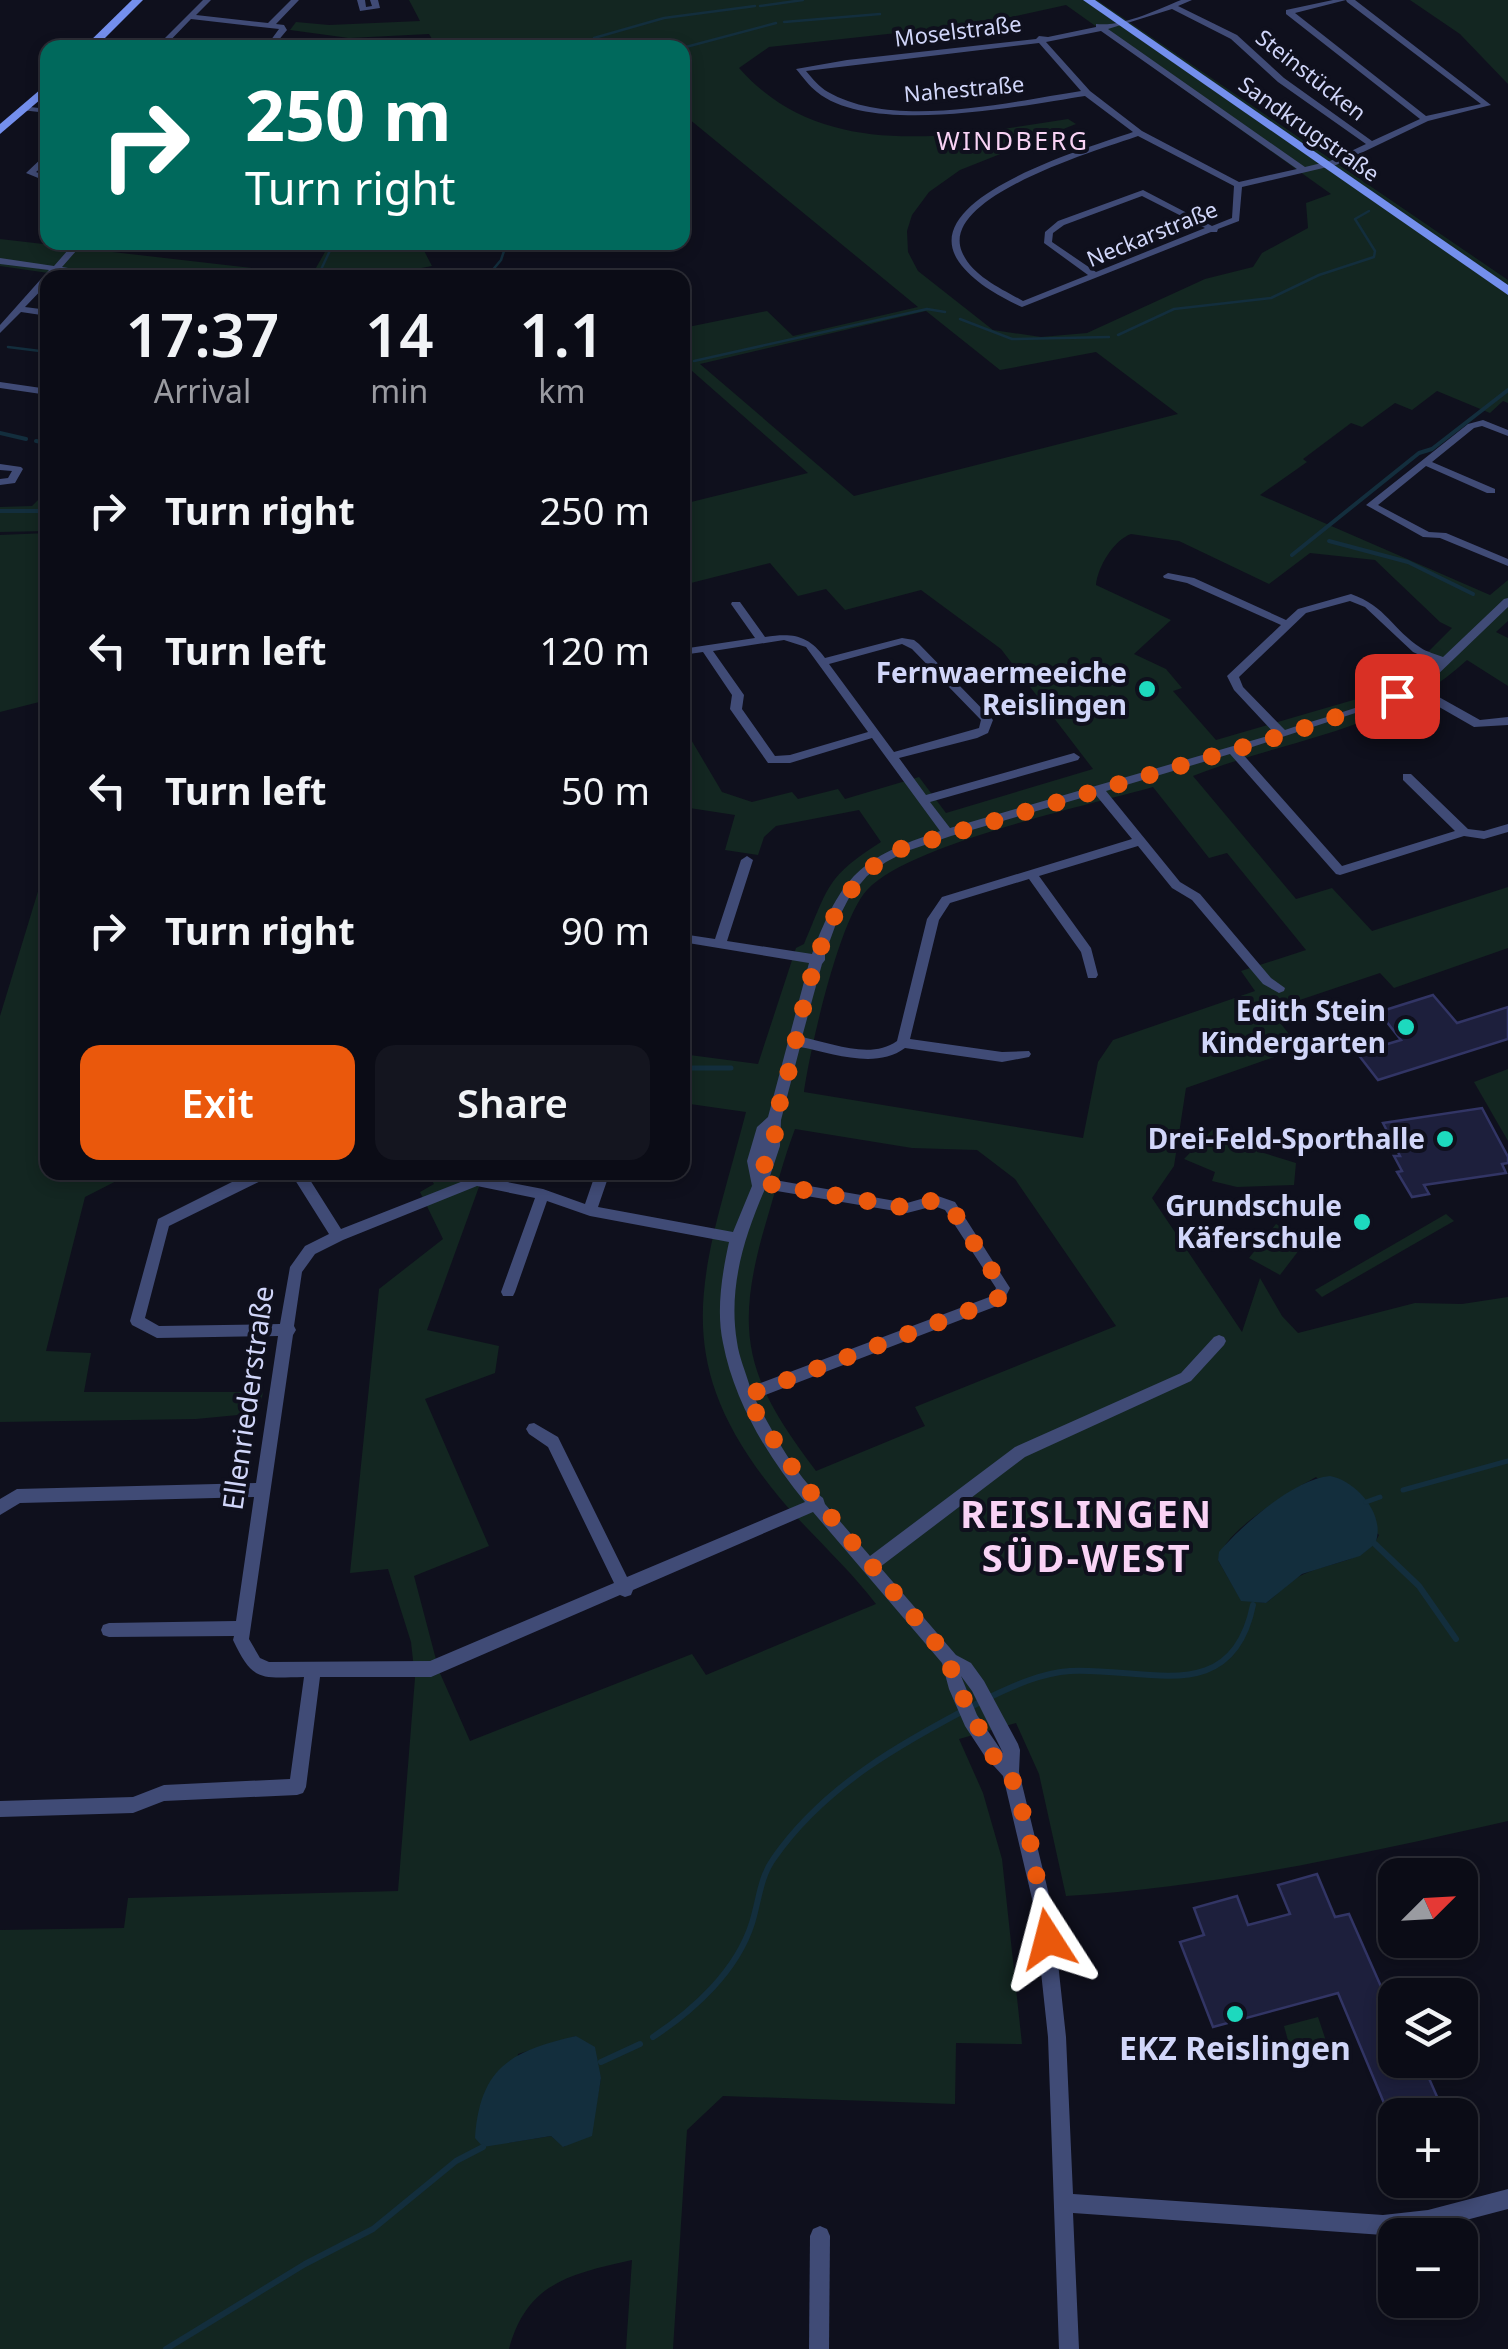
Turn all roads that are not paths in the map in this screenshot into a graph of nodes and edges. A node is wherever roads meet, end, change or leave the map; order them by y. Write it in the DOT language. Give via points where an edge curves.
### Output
graph roads {
  1 [pos="138,0"];
  2 [pos="207,0"];
  3 [pos="295,0"];
  4 [pos="361,0"];
  5 [pos="374,0"];
  6 [pos="1088,0"];
  7 [pos="1188,0"];
  8 [pos="1346,0"];
  9 [pos="1174,7"];
  10 [pos="190,17"];
  11 [pos="1119,22"];
  12 [pos="270,26"];
  13 [pos="1099,26"];
  14 [pos="1039,38"];
  15 [pos="97,40"];
  16 [pos="166,40"];
  17 [pos="275,40"];
  18 [pos="800,69"];
  19 [pos="1087,93"];
  20 [pos="40,95"];
  21 [pos="40,101"];
  22 [pos="28,109"];
  23 [pos="40,111"];
  24 [pos="1425,119"];
  25 [pos="0,133"];
  26 [pos="1140,133"];
  27 [pos="1372,146"];
  28 [pos="1325,165"];
  29 [pos="1302,169"];
  30 [pos="1238,185"];
  31 [pos="1214,230"];
  32 [pos="72,250"];
  33 [pos="0,261"];
  34 [pos="54,268"];
  35 [pos="68,270"];
  36 [pos="1096,276"];
  37 [pos="40,284"];
  38 [pos="1508,291"];
  39 [pos="18,309"];
  40 [pos="40,312"];
  41 [pos="0,330"];
  42 [pos="0,385"];
  43 [pos="40,391"];
  44 [pos="1508,432"];
  45 [pos="1424,462"];
  46 [pos="0,467"];
  47 [pos="0,482"];
  48 [pos="1491,491"];
  49 [pos="1508,562"];
  50 [pos="1168,576"];
  51 [pos="1508,601"];
  52 [pos="736,604"];
  53 [pos="1288,624"];
  54 [pos="762,640"];
  55 [pos="706,648"];
  56 [pos="690,651"];
  57 [pos="823,662"];
  58 [pos="1445,662"];
  59 [pos="1415,688"];
  60 [pos="1508,721"];
  61 [pos="874,734"];
  62 [pos="1284,735"];
  63 [pos="1232,750"];
  64 [pos="1074,756"];
  65 [pos="890,757"];
  66 [pos="1407,778"];
  67 [pos="1098,789"];
  68 [pos="922,800"];
  69 [pos="1508,828"];
  70 [pos="1464,832"];
  71 [pos="947,833"];
  72 [pos="1140,841"];
  73 [pos="748,860"];
  74 [pos="1031,873"];
  75 [pos="690,940"];
  76 [pos="719,945"];
  77 [pos="819,960"];
  78 [pos="1092,975"];
  79 [pos="1279,988"];
  80 [pos="796,1041"];
  81 [pos="903,1043"];
  82 [pos="1024,1054"];
  83 [pos="774,1120"];
  84 [pos="250,1180"];
  85 [pos="302,1180"];
  86 [pos="600,1180"];
  87 [pos="758,1182"];
  88 [pos="543,1194"];
  89 [pos="590,1211"];
  90 [pos="338,1236"];
  91 [pos="737,1238"];
  92 [pos="508,1292"];
  93 [pos="288,1330"];
  94 [pos="1220,1341"];
  95 [pos="745,1396"];
  96 [pos="534,1429"];
  97 [pos="263,1490"];
  98 [pos="818,1503"];
  99 [pos="0,1508"];
  100 [pos="870,1565"];
  101 [pos="625,1590"];
  102 [pos="242,1628"];
  103 [pos="110,1630"];
  104 [pos="950,1660"];
  105 [pos="313,1670"];
  106 [pos="1010,1772"];
  107 [pos="0,1809"];
  108 [pos="1508,2199"];
  109 [pos="1066,2202"];
  110 [pos="820,2236"];
  111 [pos="819,2349"];
  112 [pos="1069,2349"];
  1 -- 15 [label="street"];
  2 -- 10 [label="street"];
  3 -- 12 [label="street"];
  4 -- 5 [label="street" via="363,9 376,8"];
  6 -- 11 [label="street, Sandkrugstraße"];
  7 -- 9 [label="street, Moselstraße"];
  8 -- 24 [label="street" via="1289,12"];
  8 -- 24 [label="street, Neckarstraße" via="1488,103"];
  9 -- 11 [label="street, Moselstraße"];
  9 -- 27 [label="street, Steinstücken" via="1234,37"];
  10 -- 12 [label="street"];
  10 -- 16 [label="street"];
  11 -- 13 [label="street, Moselstraße"];
  11 -- 28 [label="street, Sandkrugstraße"];
  12 -- 17 [label="street" via="283,30"];
  13 -- 14 [label="street, Moselstraße"];
  13 -- 29 [label="street"];
  14 -- 18 [label="street, Moselstraße"];
  14 -- 19 [label="street"];
  18 -- 19 [label="street, Nahestraße" via="815,90 836,102 900,114"];
  19 -- 26 [label="street"];
  20 -- 22 [label="street"];
  21 -- 22 [label="street"];
  22 -- 23 [label="street"];
  22 -- 25 [label="street"];
  24 -- 27 [label="street, Neckarstraße"];
  26 -- 30 [label="street"];
  26 -- 36 [label="street, Neckarstraße" via="1002,186 959,221 955,242 963,261 1022,304"];
  27 -- 28 [label="street, Neckarstraße"];
  28 -- 29 [label="street, Neckarstraße"];
  28 -- 38 [label="street, Sandkrugstraße"];
  29 -- 30 [label="street, Neckarstraße"];
  30 -- 31 [label="street, Neckarstraße" via="1236,219"];
  31 -- 36 [label="street, Neckarstraße"];
  31 -- 36 [label="street" via="1143,193 1050,232 1048,244"];
  32 -- 34 [label="street"];
  33 -- 34 [label="street"];
  34 -- 35 [label="street"];
  37 -- 39 [label="street"];
  39 -- 40 [label="street"];
  39 -- 41 [label="street"];
  42 -- 43 [label="street"];
  44 -- 45 [label="street" via="1477,424"];
  45 -- 48 [label="street"];
  45 -- 49 [label="street" via="1372,501 1372,508"];
  46 -- 47 [label="street" via="18,470 11,481"];
  50 -- 53 [label="street"];
  51 -- 58 [label="street"];
  52 -- 54 [label="street"];
  53 -- 58 [label="street" via="1307,608 1351,597 1369,604 1416,650"];
  53 -- 62 [label="street" via="1233,676"];
  54 -- 55 [label="street"];
  54 -- 57 [label="street" via="803,640"];
  55 -- 56 [label="street"];
  55 -- 61 [label="street" via="772,760"];
  57 -- 61 [label="street"];
  57 -- 65 [label="street" via="910,642 987,720 984,730"];
  58 -- 59 [label="street"];
  59 -- 60 [label="street" via="1478,724"];
  59 -- 62 [label="street"];
  61 -- 65 [label="street"];
  62 -- 63 [label="street"];
  63 -- 67 [label="street"];
  63 -- 70 [label="street" via="1340,870"];
  64 -- 68 [label="street"];
  65 -- 68 [label="street"];
  66 -- 70 [label="street"];
  67 -- 71 [label="street"];
  67 -- 72 [label="street"];
  68 -- 71 [label="street"];
  69 -- 70 [label="street"];
  71 -- 77 [label="street" via="897,850 862,874 837,906"];
  72 -- 74 [label="street"];
  72 -- 79 [label="street"];
  73 -- 76 [label="street"];
  74 -- 78 [label="street" via="1087,951"];
  74 -- 81 [label="street" via="939,907"];
  75 -- 76 [label="street"];
  76 -- 77 [label="street"];
  77 -- 80 [label="street"];
  80 -- 81 [label="street" via="875,1054"];
  80 -- 83 [label="street"];
  81 -- 82 [label="street"];
  83 -- 87 [label="street" via="775,1137"];
  84 -- 93 [label="street" via="163,1223 137,1321 157,1332"];
  85 -- 90 [label="street"];
  86 -- 89 [label="street"];
  87 -- 91 [label="street"];
  87 -- 95 [label="street" via="908,1208 934,1200 950,1206 1003,1288 997,1300"];
  88 -- 89 [label="street, Ellenriederstraße"];
  88 -- 90 [label="street, Ellenriederstraße" via="476,1181"];
  88 -- 92 [label="street"];
  89 -- 91 [label="street, Ellenriederstraße"];
  90 -- 93 [label="street, Ellenriederstraße" via="298,1260"];
  91 -- 95 [label="street" via="727,1322"];
  93 -- 97 [label="street, Ellenriederstraße"];
  94 -- 100 [label="street" via="1186,1377 1020,1452"];
  95 -- 98 [label="street"];
  96 -- 101 [label="street" via="553,1442"];
  97 -- 99 [label="street" via="17,1496"];
  97 -- 102 [label="street, Ellenriederstraße"];
  98 -- 100 [label="street"];
  98 -- 101 [label="street"];
  100 -- 104 [label="street"];
  101 -- 105 [label="street" via="431,1670"];
  102 -- 103 [label="street"];
  102 -- 105 [label="street" via="254,1663 267,1670"];
  104 -- 106 [label="street" via="987,1744"];
  104 -- 106 [label="street" via="965,1668 1005,1735"];
  105 -- 107 [label="street" via="297,1787"];
  106 -- 109 [label="street" via="1028,1830 1052,1971"];
  108 -- 109 [label="street" via="1383,2225"];
  109 -- 112 [label="street"];
  110 -- 111 [label="street"];
}
